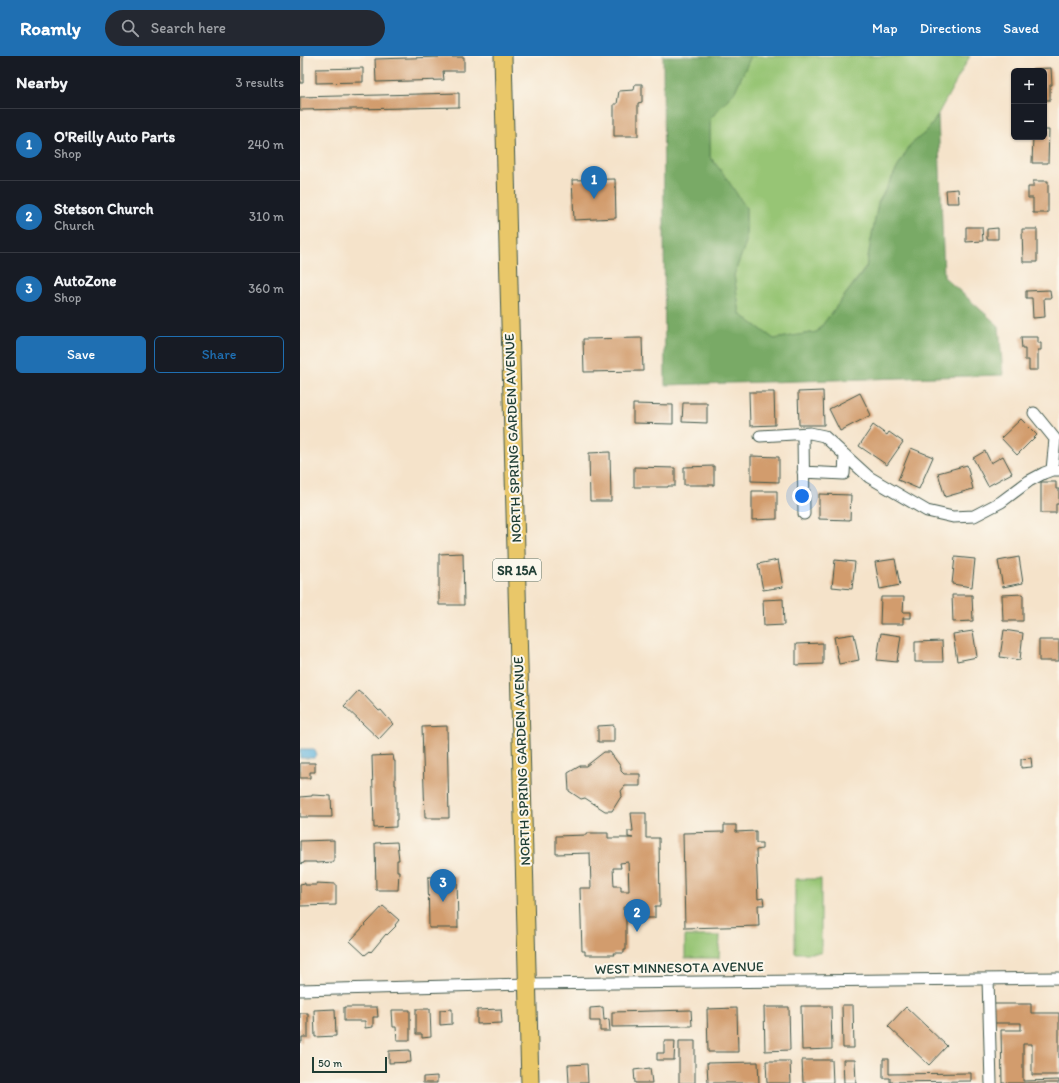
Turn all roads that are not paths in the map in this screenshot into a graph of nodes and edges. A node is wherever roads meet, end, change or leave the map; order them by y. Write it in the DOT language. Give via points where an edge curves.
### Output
graph roads {
  1 [pos="503,56"];
  2 [pos="1034,413"];
  3 [pos="803,434"];
  4 [pos="760,436"];
  5 [pos="845,455"];
  6 [pos="1056,470"];
  7 [pos="803,472"];
  8 [pos="804,514"];
  9 [pos="1059,978"];
  10 [pos="988,979"];
  11 [pos="528,984"];
  12 [pos="300,990"];
  13 [pos="530,1083"];
  14 [pos="991,1083"];
  1 -- 11 [label="highway, NORTH SPRING GARDEN AVENUE / SR 15A"];
  2 -- 6 [label="street" via="1055,440"];
  3 -- 4 [label="street"];
  3 -- 5 [label="street" via="824,436"];
  3 -- 7 [label="street"];
  5 -- 6 [label="street" via="869,477 927,511 953,517 974,516 1001,502 1028,481"];
  5 -- 7 [label="street" via="844,474"];
  7 -- 8 [label="street"];
  9 -- 10 [label="street, WEST MINNESOTA AVENUE"];
  10 -- 11 [label="street, WEST MINNESOTA AVENUE"];
  10 -- 14 [label="street"];
  11 -- 12 [label="street, WEST MINNESOTA AVENUE"];
  11 -- 13 [label="highway, NORTH SPRING GARDEN AVENUE / SR 15A"];
}
